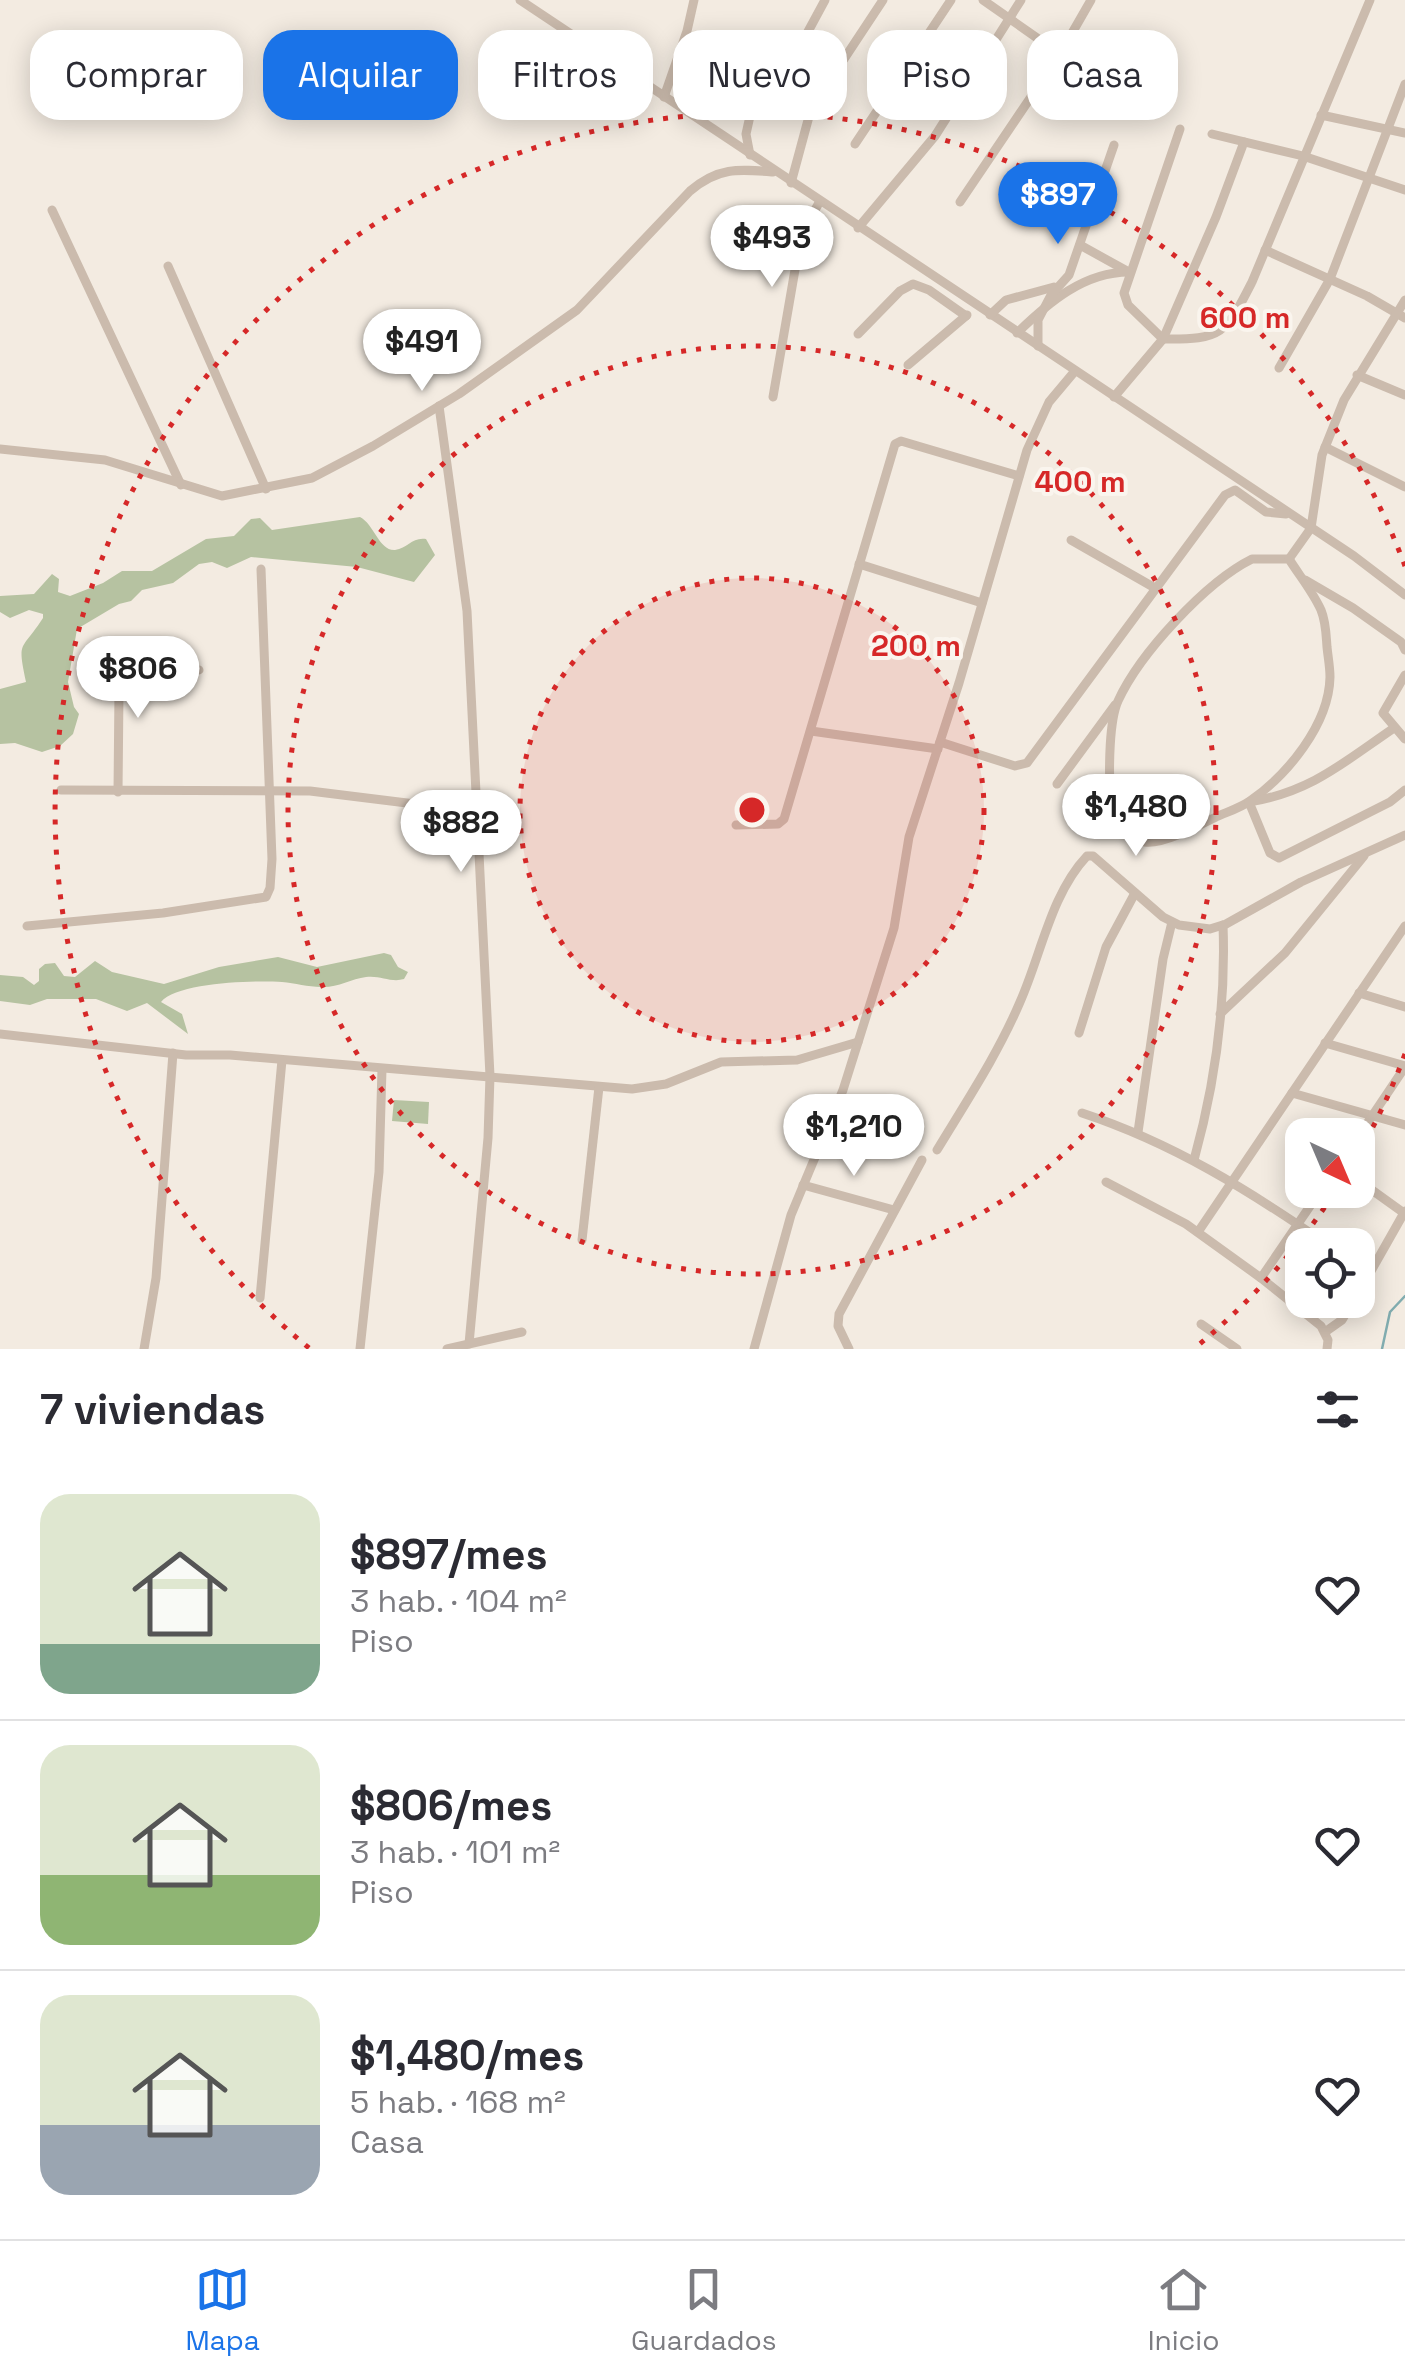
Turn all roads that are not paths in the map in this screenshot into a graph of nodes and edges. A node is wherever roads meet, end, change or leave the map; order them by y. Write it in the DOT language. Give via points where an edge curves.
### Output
graph roads {
  1 [pos="520,0"];
  2 [pos="694,0"];
  3 [pos="825,0"];
  4 [pos="883,0"];
  5 [pos="951,0"];
  6 [pos="983,0"];
  7 [pos="1021,0"];
  8 [pos="1091,0"];
  9 [pos="1370,0"];
  10 [pos="1010,19"];
  11 [pos="1074,30"];
  12 [pos="1027,31"];
  13 [pos="1405,84"];
  14 [pos="664,97"];
  15 [pos="1027,103"];
  16 [pos="1321,114"];
  17 [pos="1387,128"];
  18 [pos="1180,129"];
  19 [pos="1405,133"];
  20 [pos="1212,134"];
  21 [pos="1244,142"];
  22 [pos="855,144"];
  23 [pos="1114,145"];
  24 [pos="750,156"];
  25 [pos="1304,156"];
  26 [pos="776,173"];
  27 [pos="1369,176"];
  28 [pos="791,183"];
  29 [pos="1405,190"];
  30 [pos="820,201"];
  31 [pos="960,202"];
  32 [pos="52,210"];
  33 [pos="858,228"];
  34 [pos="1080,245"];
  35 [pos="1265,250"];
  36 [pos="168,266"];
  37 [pos="1130,272"];
  38 [pos="1330,279"];
  39 [pos="1080,282"];
  40 [pos="1064,283"];
  41 [pos="1405,300"];
  42 [pos="978,306"];
  43 [pos="1043,310"];
  44 [pos="990,315"];
  45 [pos="1401,315"];
  46 [pos="966,316"];
  47 [pos="1017,333"];
  48 [pos="858,334"];
  49 [pos="1164,339"];
  50 [pos="1038,346"];
  51 [pos="908,365"];
  52 [pos="1279,368"];
  53 [pos="1075,371"];
  54 [pos="1357,374"];
  55 [pos="1405,395"];
  56 [pos="773,397"];
  57 [pos="1114,397"];
  58 [pos="439,406"];
  59 [pos="1325,446"];
  60 [pos="0,450"];
  61 [pos="1019,476"];
  62 [pos="181,484"];
  63 [pos="1405,487"];
  64 [pos="266,489"];
  65 [pos="1288,514"];
  66 [pos="1311,528"];
  67 [pos="1071,540"];
  68 [pos="1289,558"];
  69 [pos="859,564"];
  70 [pos="261,569"];
  71 [pos="1300,577"];
  72 [pos="1155,588"];
  73 [pos="1405,595"];
  74 [pos="982,603"];
  75 [pos="1405,650"];
  76 [pos="112,658"];
  77 [pos="199,670"];
  78 [pos="117,672"];
  79 [pos="1405,675"];
  80 [pos="1117,703"];
  81 [pos="1394,728"];
  82 [pos="811,731"];
  83 [pos="1405,739"];
  84 [pos="939,745"];
  85 [pos="1057,784"];
  86 [pos="61,790"];
  87 [pos="1405,790"];
  88 [pos="269,791"];
  89 [pos="118,792"];
  90 [pos="1248,802"];
  91 [pos="478,808"];
  92 [pos="736,825"];
  93 [pos="1405,835"];
  94 [pos="1366,854"];
  95 [pos="1135,894"];
  96 [pos="1172,922"];
  97 [pos="27,926"];
  98 [pos="1224,926"];
  99 [pos="1405,926"];
  100 [pos="1393,943"];
  101 [pos="1405,946"];
  102 [pos="1358,993"];
  103 [pos="1405,1006"];
  104 [pos="1220,1014"];
  105 [pos="1079,1033"];
  106 [pos="0,1034"];
  107 [pos="858,1042"];
  108 [pos="1326,1043"];
  109 [pos="173,1053"];
  110 [pos="282,1060"];
  111 [pos="1405,1066"];
  112 [pos="382,1069"];
  113 [pos="490,1076"];
  114 [pos="600,1087"];
  115 [pos="1292,1093"];
  116 [pos="1082,1113"];
  117 [pos="1372,1116"];
  118 [pos="1405,1125"];
  119 [pos="1138,1132"];
  120 [pos="937,1150"];
  121 [pos="922,1160"];
  122 [pos="1194,1160"];
  123 [pos="1232,1180"];
  124 [pos="1106,1182"];
  125 [pos="803,1185"];
  126 [pos="1375,1192"];
  127 [pos="1309,1208"];
  128 [pos="894,1210"];
  129 [pos="1404,1212"];
  130 [pos="1298,1224"];
  131 [pos="1304,1228"];
  132 [pos="1198,1232"];
  133 [pos="582,1240"];
  134 [pos="1375,1263"];
  135 [pos="1261,1278"];
  136 [pos="260,1298"];
  137 [pos="1343,1318"];
  138 [pos="1201,1324"];
  139 [pos="522,1332"];
  140 [pos="1325,1332"];
  141 [pos="469,1344"];
  142 [pos="1235,1348"];
  143 [pos="144,1349"];
  144 [pos="360,1349"];
  145 [pos="447,1349"];
  146 [pos="754,1349"];
  147 [pos="849,1349"];
  148 [pos="1327,1349"];
  1 -- 14 [label="street"];
  2 -- 14 [label="street"];
  3 -- 24 [label="street" via="784,76 750,116"];
  4 -- 28 [label="street" via="811,109"];
  5 -- 22 [label="street"];
  6 -- 10 [label="street"];
  7 -- 10 [label="street"];
  8 -- 11 [label="street"];
  9 -- 16 [label="street"];
  10 -- 12 [label="street"];
  10 -- 33 [label="street" via="934,136"];
  13 -- 17 [label="street"];
  14 -- 24 [label="street"];
  15 -- 31 [label="street"];
  16 -- 17 [label="street"];
  16 -- 25 [label="street"];
  17 -- 19 [label="street"];
  17 -- 27 [label="street"];
  18 -- 37 [label="street"];
  20 -- 21 [label="street"];
  21 -- 25 [label="street"];
  21 -- 49 [label="street"];
  23 -- 34 [label="street"];
  24 -- 26 [label="street"];
  25 -- 27 [label="street"];
  25 -- 35 [label="street"];
  26 -- 28 [label="street"];
  26 -- 58 [label="street" via="709,176 587,303"];
  27 -- 29 [label="street"];
  27 -- 38 [label="street"];
  28 -- 30 [label="street"];
  30 -- 33 [label="street"];
  30 -- 56 [label="street" via="802,235"];
  32 -- 62 [label="street"];
  33 -- 42 [label="street"];
  34 -- 37 [label="street"];
  34 -- 40 [label="street"];
  35 -- 38 [label="street"];
  35 -- 49 [label="street" via="1223,330"];
  36 -- 64 [label="street"];
  37 -- 39 [label="street"];
  37 -- 49 [label="street" via="1124,299"];
  38 -- 45 [label="street"];
  38 -- 52 [label="street"];
  39 -- 40 [label="street"];
  39 -- 43 [label="street"];
  40 -- 43 [label="street"];
  40 -- 44 [label="street" via="1006,300"];
  41 -- 45 [label="street"];
  42 -- 44 [label="street"];
  42 -- 46 [label="street"];
  43 -- 47 [label="street"];
  43 -- 50 [label="street"];
  44 -- 47 [label="street"];
  45 -- 54 [label="street"];
  46 -- 48 [label="street" via="913,284"];
  46 -- 51 [label="street"];
  47 -- 50 [label="street"];
  49 -- 57 [label="street"];
  50 -- 53 [label="street"];
  53 -- 57 [label="street"];
  53 -- 61 [label="street" via="1049,402"];
  54 -- 55 [label="street"];
  54 -- 59 [label="street"];
  57 -- 65 [label="street"];
  58 -- 64 [label="street" via="326,472"];
  58 -- 91 [label="street" via="467,611"];
  59 -- 63 [label="street"];
  59 -- 66 [label="street"];
  60 -- 62 [label="street" via="105,460"];
  61 -- 69 [label="street" via="898,442"];
  61 -- 74 [label="street"];
  62 -- 64 [label="street" via="222,496"];
  65 -- 66 [label="street"];
  65 -- 72 [label="street" via="1266,512 1228,492"];
  66 -- 68 [label="street"];
  66 -- 73 [label="street"];
  67 -- 72 [label="street"];
  68 -- 71 [label="street"];
  68 -- 80 [label="street" via="1252,559 1209,588 1166,633"];
  69 -- 74 [label="street"];
  69 -- 82 [label="street"];
  70 -- 88 [label="street"];
  71 -- 75 [label="street"];
  71 -- 90 [label="street" via="1325,622 1326,698 1305,745"];
  72 -- 84 [label="street" via="1027,764"];
  74 -- 84 [label="street"];
  76 -- 78 [label="street"];
  77 -- 78 [label="street"];
  78 -- 89 [label="street"];
  79 -- 81 [label="street" via="1383,714"];
  80 -- 85 [label="street"];
  80 -- 90 [label="street" via="1110,803 1129,835 1148,843"];
  81 -- 83 [label="street"];
  81 -- 90 [label="street" via="1312,784"];
  82 -- 84 [label="street"];
  82 -- 92 [label="street" via="784,820"];
  84 -- 107 [label="street" via="902,860 894,928"];
  86 -- 89 [label="street"];
  87 -- 90 [label="street" via="1280,858 1270,853"];
  88 -- 89 [label="street"];
  88 -- 91 [label="street"];
  88 -- 97 [label="street" via="271,880 263,899"];
  91 -- 113 [label="street"];
  93 -- 94 [label="street"];
  94 -- 98 [label="street"];
  94 -- 104 [label="street" via="1284,953"];
  95 -- 96 [label="street"];
  95 -- 105 [label="street" via="1112,931"];
  95 -- 120 [label="street" via="1091,855 1079,865 1006,1033"];
  96 -- 98 [label="street"];
  96 -- 119 [label="street"];
  98 -- 104 [label="street"];
  99 -- 100 [label="street"];
  100 -- 101 [label="street"];
  100 -- 102 [label="street"];
  102 -- 103 [label="street"];
  102 -- 108 [label="street"];
  104 -- 122 [label="street"];
  106 -- 109 [label="street"];
  107 -- 114 [label="street" via="797,1060 711,1064 646,1088"];
  107 -- 125 [label="street"];
  108 -- 111 [label="street"];
  108 -- 115 [label="street"];
  109 -- 110 [label="street"];
  109 -- 143 [label="street" via="156,1278"];
  110 -- 112 [label="street"];
  110 -- 136 [label="street"];
  111 -- 117 [label="street"];
  112 -- 113 [label="street"];
  112 -- 144 [label="street"];
  113 -- 114 [label="street"];
  113 -- 141 [label="street"];
  114 -- 133 [label="street"];
  115 -- 117 [label="street"];
  115 -- 123 [label="street"];
  116 -- 119 [label="street"];
  117 -- 118 [label="street"];
  119 -- 122 [label="street"];
  121 -- 128 [label="street"];
  122 -- 123 [label="street"];
  123 -- 130 [label="street"];
  123 -- 132 [label="street"];
  124 -- 132 [label="street"];
  125 -- 128 [label="street"];
  125 -- 146 [label="street"];
  126 -- 129 [label="street"];
  127 -- 130 [label="street"];
  128 -- 147 [label="street" via="839,1314"];
  129 -- 134 [label="street"];
  130 -- 131 [label="street"];
  130 -- 135 [label="street"];
  132 -- 135 [label="street"];
  135 -- 140 [label="street"];
  137 -- 140 [label="street"];
  138 -- 142 [label="street"];
  139 -- 141 [label="street"];
  140 -- 148 [label="street"];
  141 -- 145 [label="street"];
}
